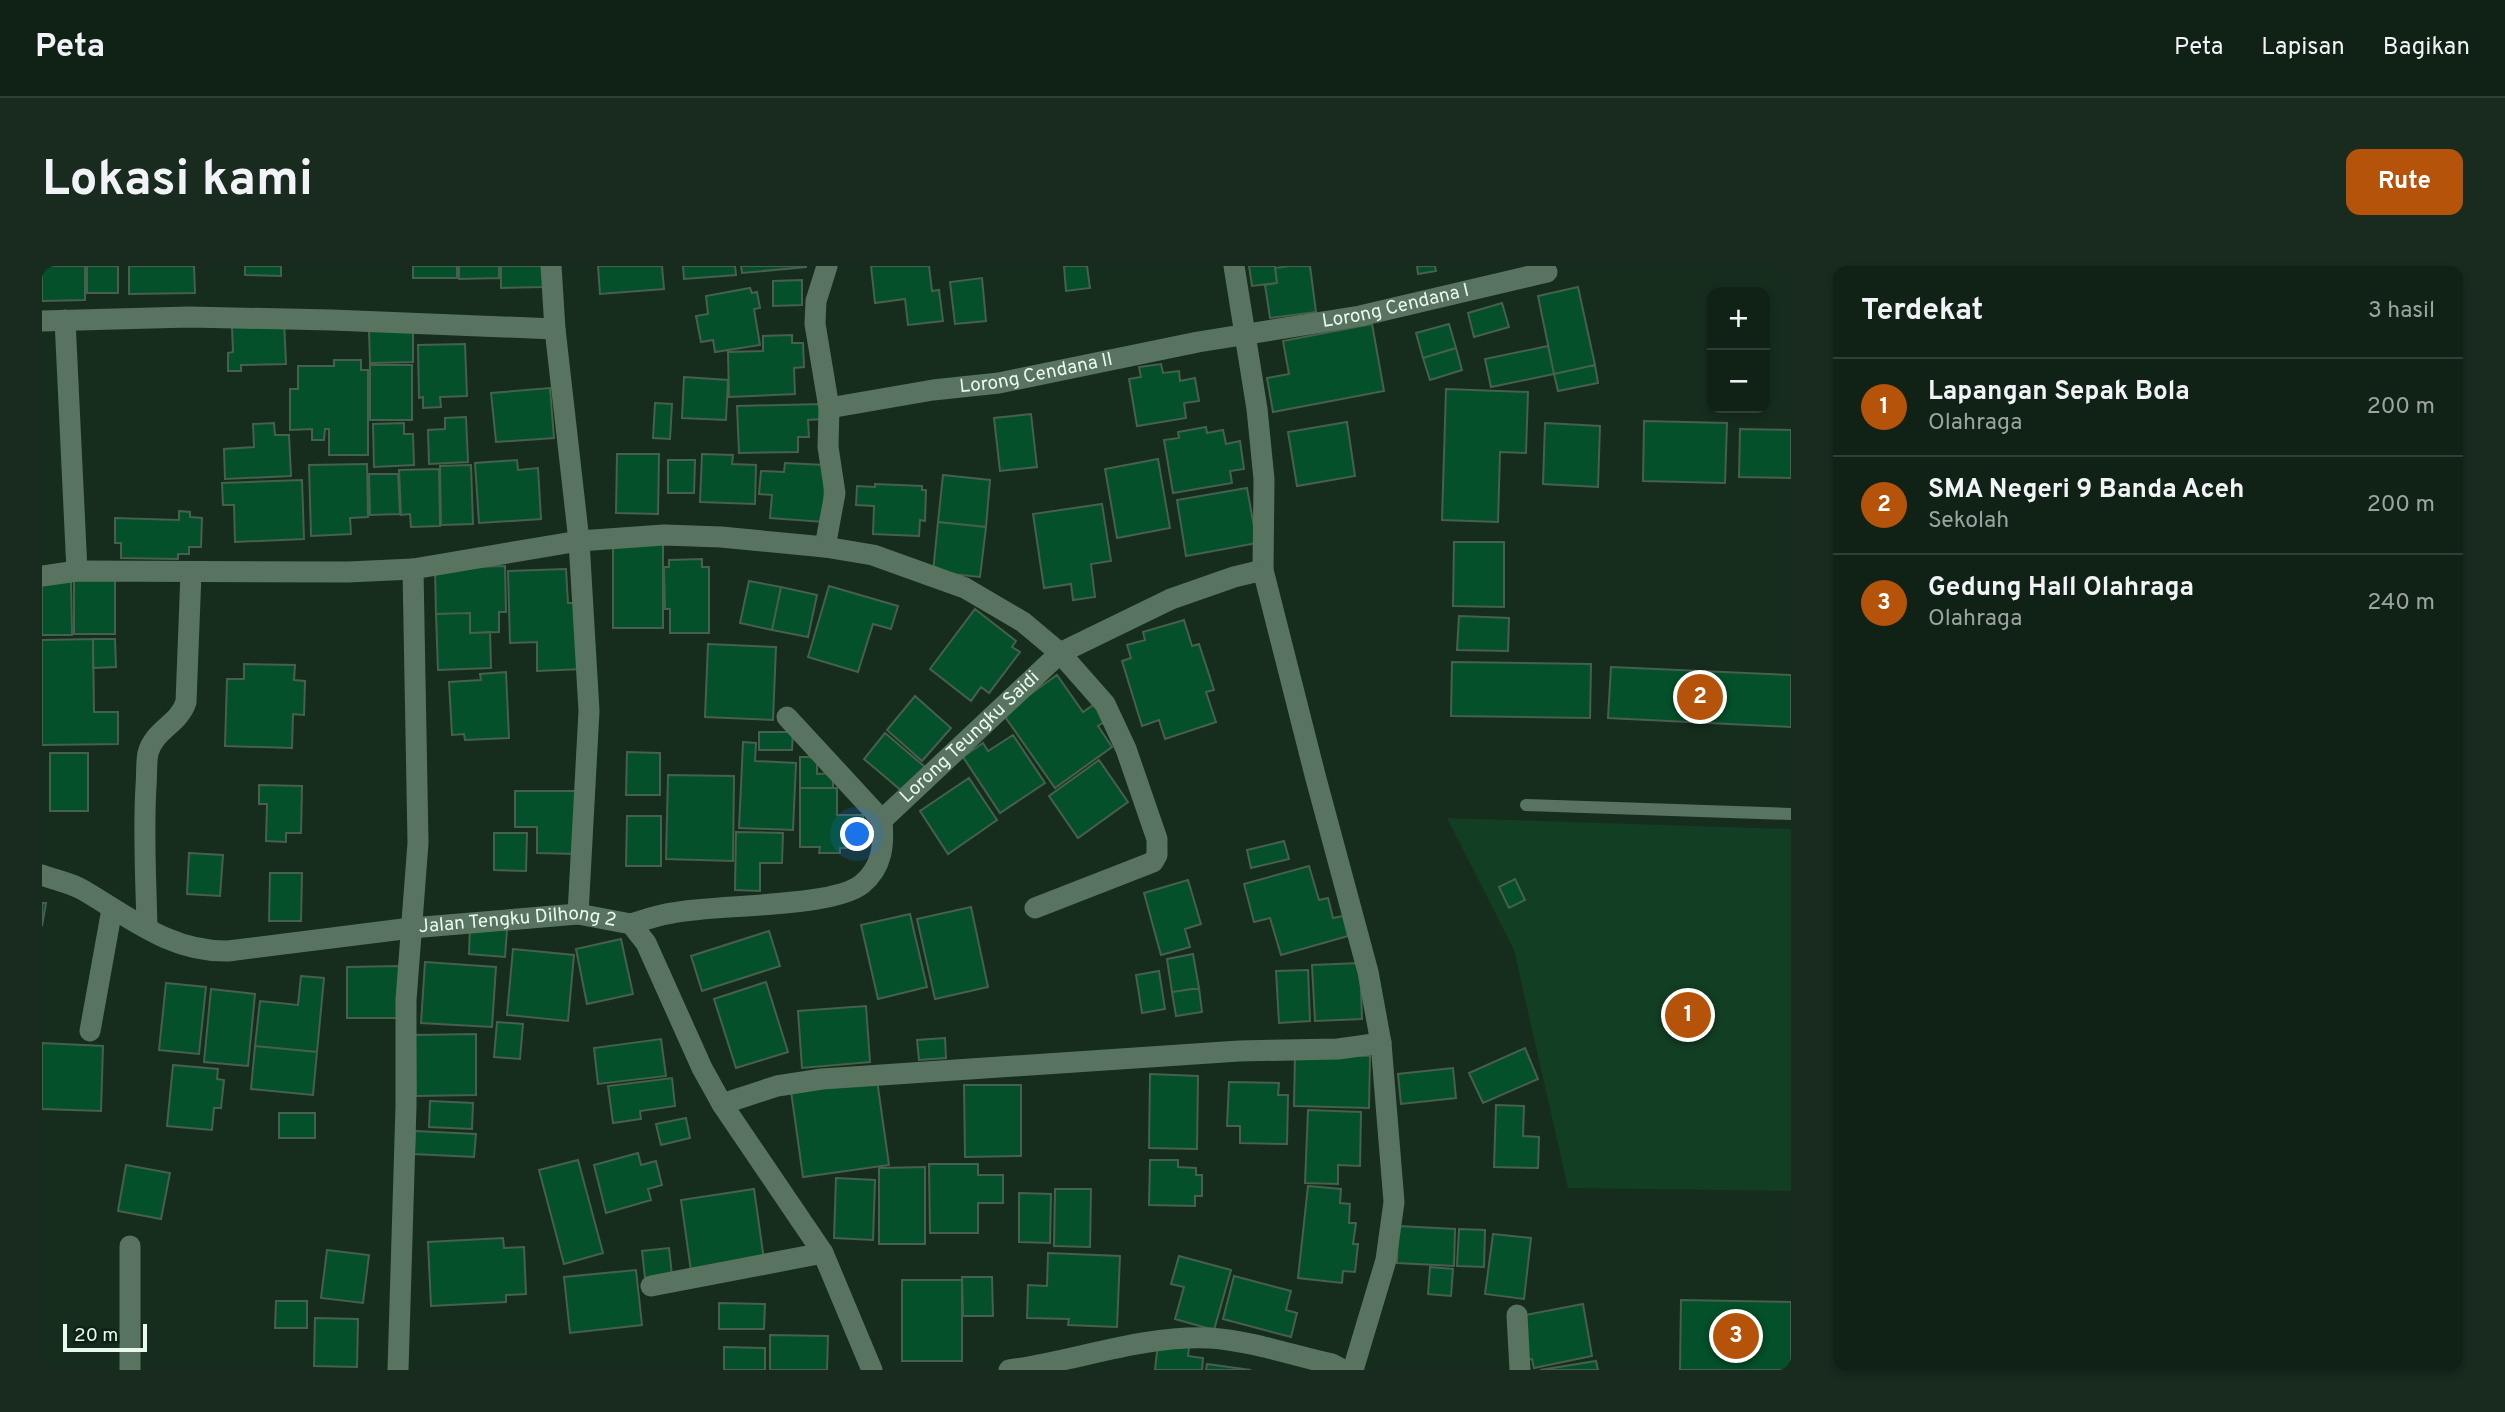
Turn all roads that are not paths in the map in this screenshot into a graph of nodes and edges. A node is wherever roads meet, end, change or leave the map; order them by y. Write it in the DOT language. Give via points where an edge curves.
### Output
graph roads {
  1 [pos="551,266"];
  2 [pos="827,266"];
  3 [pos="1234,266"];
  4 [pos="1547,272"];
  5 [pos="65,320"];
  6 [pos="42,321"];
  7 [pos="555,329"];
  8 [pos="1244,337"];
  9 [pos="829,408"];
  10 [pos="579,541"];
  11 [pos="825,547"];
  12 [pos="413,569"];
  13 [pos="1263,570"];
  14 [pos="76,571"];
  15 [pos="191,573"];
  16 [pos="42,576"];
  17 [pos="1060,653"];
  18 [pos="787,717"];
  19 [pos="1526,805"];
  20 [pos="1791,814"];
  21 [pos="882,820"];
  22 [pos="42,875"];
  23 [pos="1035,908"];
  24 [pos="112,909"];
  25 [pos="578,914"];
  26 [pos="631,924"];
  27 [pos="147,928"];
  28 [pos="411,928"];
  29 [pos="90,1031"];
  30 [pos="1381,1043"];
  31 [pos="722,1104"];
  32 [pos="130,1246"];
  33 [pos="823,1253"];
  34 [pos="651,1286"];
  35 [pos="1517,1315"];
  36 [pos="130,1370"];
  37 [pos="398,1370"];
  38 [pos="872,1370"];
  39 [pos="1009,1370"];
  40 [pos="1343,1370"];
  41 [pos="1353,1370"];
  42 [pos="1520,1370"];
  1 -- 7 [label="street"];
  2 -- 9 [label="street" via="816,301 815,324"];
  3 -- 8 [label="street"];
  4 -- 8 [label="street, Lorong Cendana I"];
  5 -- 6 [label="street"];
  5 -- 7 [label="street" via="189,317"];
  5 -- 14 [label="street"];
  7 -- 10 [label="street"];
  8 -- 9 [label="street, Lorong Cendana II" via="1198,342 999,383"];
  8 -- 13 [label="street" via="1264,479"];
  9 -- 11 [label="street" via="828,447 835,493"];
  10 -- 11 [label="street" via="664,535"];
  10 -- 12 [label="street"];
  10 -- 25 [label="street" via="589,711"];
  11 -- 17 [label="street" via="873,555 965,588 1023,621"];
  12 -- 15 [label="street"];
  12 -- 28 [label="street" via="418,844"];
  13 -- 17 [label="street, Lorong Teungku Saidi" via="1171,599"];
  13 -- 30 [label="street" via="1368,972"];
  14 -- 15 [label="street"];
  14 -- 16 [label="street"];
  15 -- 27 [label="street" via="186,702 177,719 154,739 148,754 144,809"];
  17 -- 21 [label="street, Lorong Teungku Saidi"];
  17 -- 23 [label="street" via="1105,704 1126,749 1158,847 1153,862"];
  18 -- 21 [label="street"];
  19 -- 20 [label="lane"];
  21 -- 26 [label="street" via="881,857 862,884 848,891 821,898 672,912"];
  22 -- 24 [label="street, Jalan Tengku Dilhong 2" via="81,888"];
  24 -- 27 [label="street, Jalan Tengku Dilhong 2"];
  24 -- 29 [label="street"];
  25 -- 26 [label="street, Jalan Tengku Dilhong 2"];
  25 -- 28 [label="street, Jalan Tengku Dilhong 2"];
  26 -- 31 [label="street, Jalan Tengku Dilhong 2" via="646,943"];
  27 -- 28 [label="street, Jalan Tengku Dilhong 2" via="181,946 206,951"];
  28 -- 37 [label="street"];
  30 -- 31 [label="street" via="822,1079 777,1086"];
  30 -- 41 [label="street" via="1394,1202 1386,1260"];
  31 -- 33 [label="street, Jalan Tengku Dilhong 2"];
  32 -- 36 [label="street"];
  33 -- 34 [label="street"];
  33 -- 38 [label="street, Jalan Tengku Dilhong 2"];
  35 -- 42 [label="street"];
  39 -- 40 [label="street" via="1132,1344 1207,1338 1241,1341"];
}
